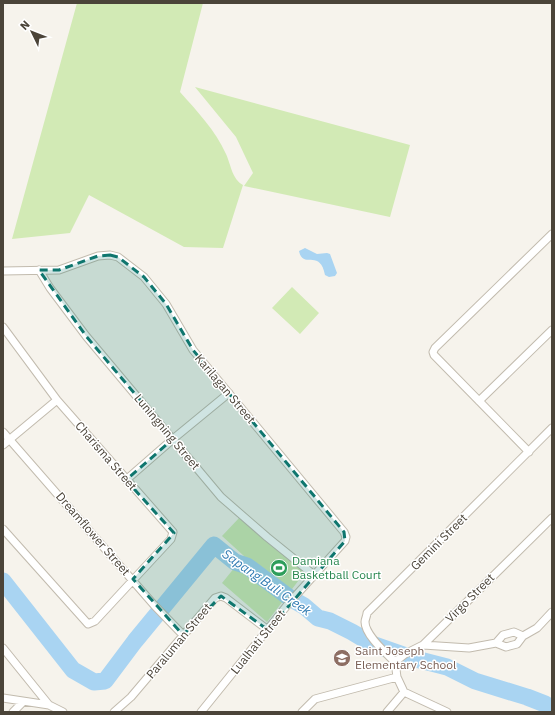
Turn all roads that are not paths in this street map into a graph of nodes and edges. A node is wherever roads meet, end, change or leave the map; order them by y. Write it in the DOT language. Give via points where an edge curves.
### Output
graph roads {
  1 [pos="552,234"];
  2 [pos="39,270"];
  3 [pos="3,271"];
  4 [pos="3,327"];
  5 [pos="552,330"];
  6 [pos="229,393"];
  7 [pos="57,400"];
  8 [pos="480,402"];
  9 [pos="552,428"];
  10 [pos="3,432"];
  11 [pos="173,439"];
  12 [pos="9,440"];
  13 [pos="3,445"];
  14 [pos="529,452"];
  15 [pos="126,480"];
  16 [pos="552,518"];
  17 [pos="3,529"];
  18 [pos="346,536"];
  19 [pos="314,575"];
  20 [pos="133,580"];
  21 [pos="552,612"];
  22 [pos="268,630"];
  23 [pos="184,635"];
  24 [pos="523,636"];
  25 [pos="496,643"];
  26 [pos="423,645"];
  27 [pos="3,648"];
  28 [pos="395,662"];
  29 [pos="397,677"];
  30 [pos="404,692"];
  31 [pos="3,698"];
  32 [pos="23,702"];
  33 [pos="49,705"];
  34 [pos="13,712"];
  35 [pos="63,712"];
  36 [pos="114,712"];
  37 [pos="201,712"];
  38 [pos="302,712"];
  39 [pos="387,712"];
  40 [pos="446,712"];
  1 -- 8 [label="street" via="434,348 434,355"];
  2 -- 3 [label="street"];
  2 -- 6 [label="street, Karilagan Street" via="59,270 98,256 118,257 144,277 166,304 192,350"];
  2 -- 11 [label="street, Luningning Street" via="86,336"];
  4 -- 7 [label="street, Charisma Street"];
  5 -- 8 [label="street"];
  6 -- 11 [label="street"];
  6 -- 18 [label="street, Karilagan Street"];
  7 -- 12 [label="street"];
  7 -- 15 [label="street, Charisma Street"];
  8 -- 14 [label="street"];
  9 -- 14 [label="street, Gemini Street"];
  10 -- 12 [label="street, Dreamflower Street"];
  11 -- 15 [label="street"];
  11 -- 19 [label="street, Luningning Street" via="221,497"];
  12 -- 13 [label="street"];
  12 -- 20 [label="street, Dreamflower Street"];
  14 -- 28 [label="street, Gemini Street" via="367,613 366,628"];
  15 -- 20 [label="street, Charisma Street" via="173,532 171,539"];
  16 -- 26 [label="street, Virgo Street"];
  17 -- 20 [label="street" via="88,624 95,620"];
  18 -- 19 [label="street, Lualhati Street" via="345,541"];
  19 -- 22 [label="street, Lualhati Street"];
  20 -- 23 [label="street, Dreamflower Street"];
  21 -- 24 [label="street" via="537,628"];
  22 -- 23 [label="street, Paraluman Street" via="220,596 215,598"];
  22 -- 37 [label="street, Lualhati Street"];
  23 -- 36 [label="street, Paraluman Street" via="131,697"];
  24 -- 25 [label="street" via="514,632 503,635"];
  24 -- 25 [label="street" via="517,644 506,647"];
  25 -- 26 [label="street" via="469,648"];
  26 -- 28 [label="street, Virgo Street"];
  27 -- 33 [label="street"];
  28 -- 29 [label="street"];
  29 -- 30 [label="street"];
  29 -- 38 [label="street" via="315,699"];
  30 -- 39 [label="street"];
  30 -- 40 [label="street"];
  31 -- 32 [label="street"];
  32 -- 33 [label="street"];
  32 -- 34 [label="street"];
  33 -- 35 [label="street"];
}
